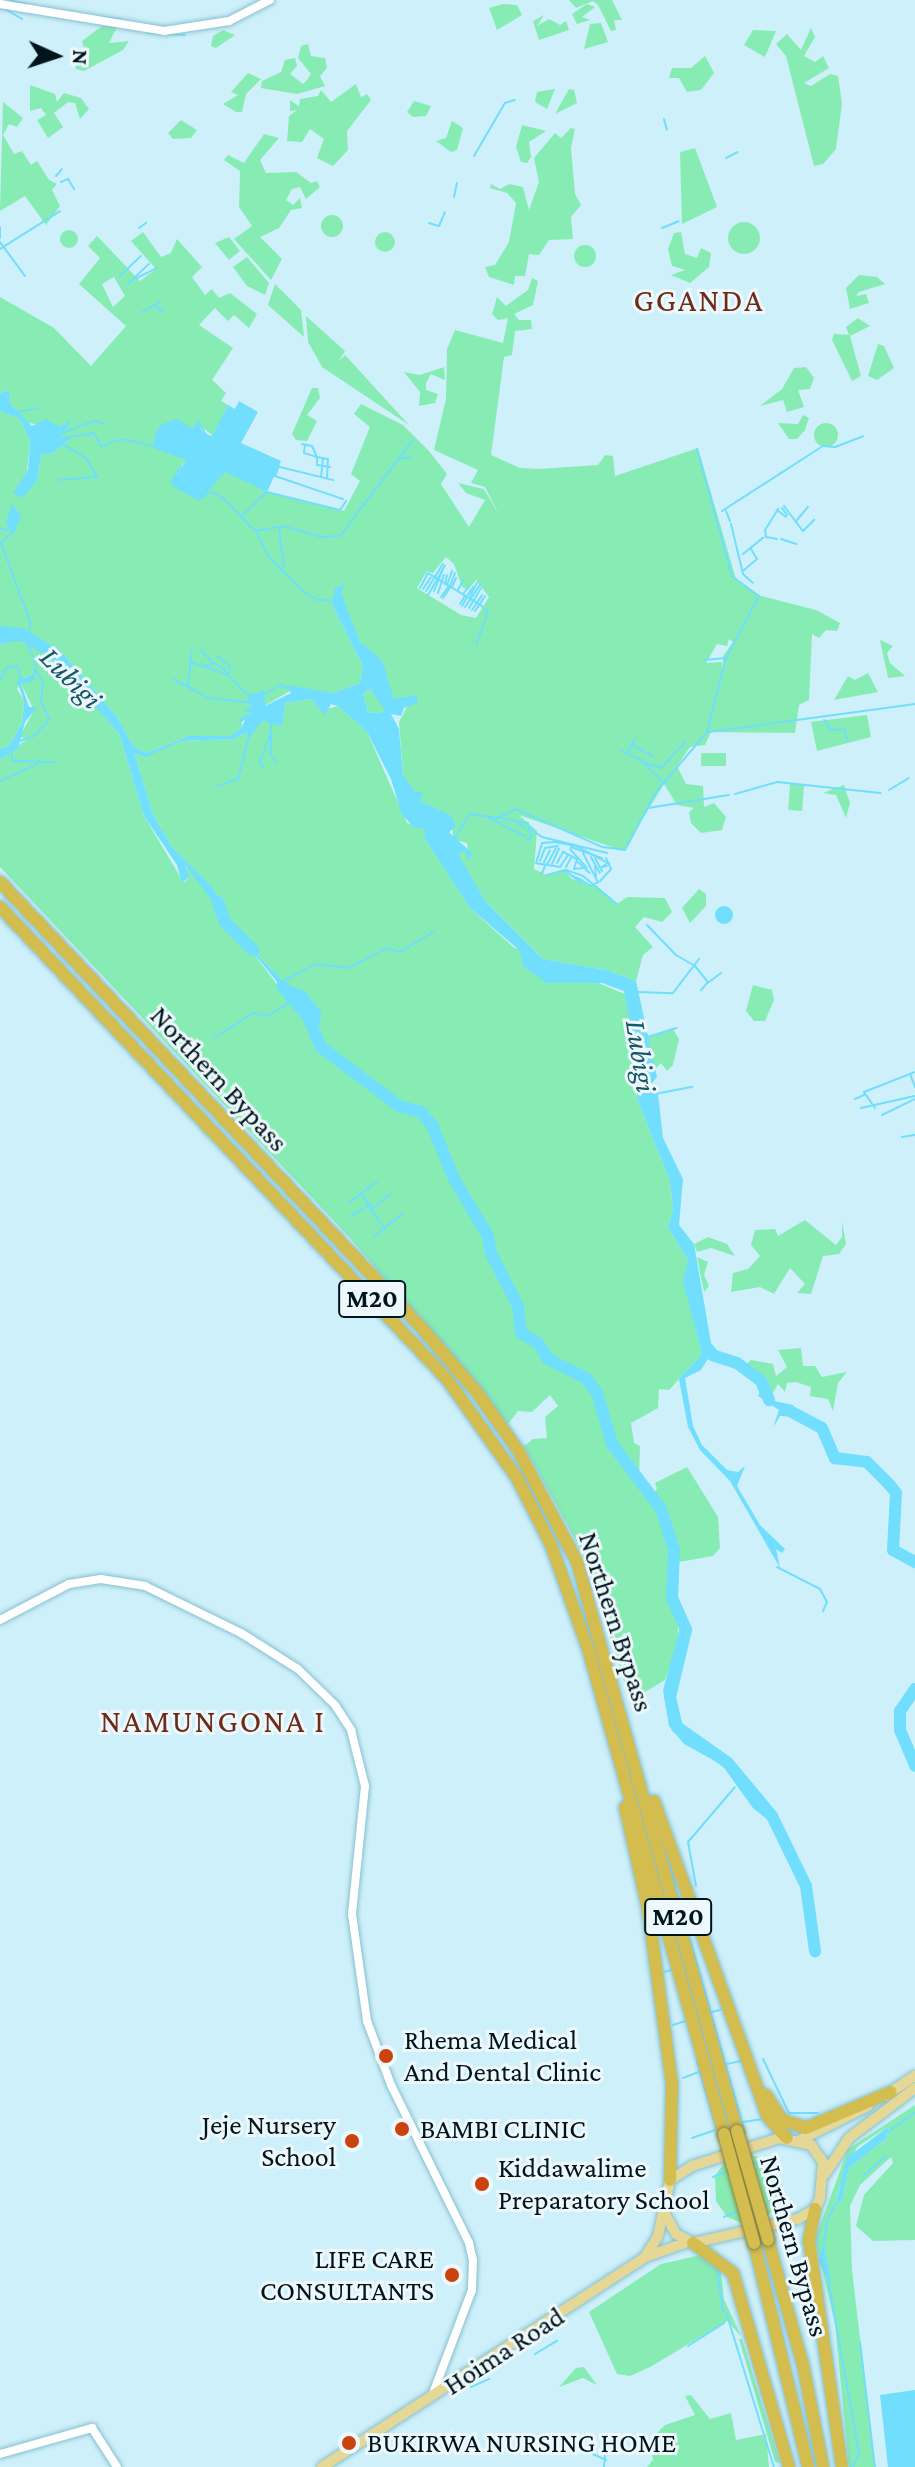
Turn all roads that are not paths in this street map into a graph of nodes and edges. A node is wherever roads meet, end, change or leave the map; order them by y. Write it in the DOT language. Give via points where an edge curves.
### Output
graph roads {
  1 [pos="270,0"];
  2 [pos="0,4"];
  3 [pos="0,882"];
  4 [pos="0,907"];
  5 [pos="0,1620"];
  6 [pos="619,1704"];
  7 [pos="622,1768"];
  8 [pos="746,2056"];
  9 [pos="915,2076"];
  10 [pos="915,2088"];
  11 [pos="893,2097"];
  12 [pos="793,2139"];
  13 [pos="825,2174"];
  14 [pos="670,2180"];
  15 [pos="815,2209"];
  16 [pos="665,2214"];
  17 [pos="761,2242"];
  18 [pos="691,2243"];
  19 [pos="645,2257"];
  20 [pos="432,2396"];
  21 [pos="0,2454"];
  22 [pos="117,2467"];
  23 [pos="322,2467"];
  24 [pos="789,2467"];
  25 [pos="808,2467"];
  26 [pos="823,2467"];
  27 [pos="842,2467"];
  1 -- 2 [label="street" via="229,21 164,31"];
  3 -- 6 [label="highway, Northern Bypass / M20" via="420,1326 485,1402 518,1450 577,1562"];
  4 -- 7 [label="highway, Northern Bypass / M20" via="437,1368 487,1430 551,1545"];
  5 -- 20 [label="street" via="69,1584 91,1580 145,1586 298,1669 335,1705 355,1743 365,1786 352,1888 361,1996 391,2085 473,2260 472,2290"];
  6 -- 8 [label="highway" via="635,1735 668,1845"];
  6 -- 17 [label="highway, Northern Bypass / M20, bridge" via="737,2131"];
  7 -- 14 [label="highway" via="672,2084"];
  7 -- 17 [label="highway, Northern Bypass / M20, bridge" via="724,2134"];
  8 -- 11 [label="highway" via="776,2112 797,2127 815,2126"];
  8 -- 12 [label="highway" via="768,2117"];
  9 -- 11 [label="main road"];
  10 -- 11 [label="main road"];
  11 -- 12 [label="main road"];
  11 -- 13 [label="main road" via="849,2138"];
  12 -- 13 [label="main road" via="819,2153"];
  12 -- 14 [label="main road" via="712,2157"];
  13 -- 15 [label="main road"];
  14 -- 16 [label="main road"];
  15 -- 18 [label="main road, Hoima Road" via="798,2219"];
  15 -- 27 [label="highway" via="809,2241 828,2343"];
  16 -- 18 [label="main road" via="676,2234"];
  16 -- 19 [label="main road"];
  17 -- 25 [label="highway, Northern Bypass / M20"];
  17 -- 26 [label="highway, Northern Bypass / M20" via="803,2365"];
  18 -- 19 [label="main road, Hoima Road"];
  18 -- 24 [label="highway" via="733,2273"];
  19 -- 20 [label="main road, Hoima Road"];
  20 -- 23 [label="main road, Hoima Road"];
  21 -- 22 [label="street" via="92,2428"];
}
